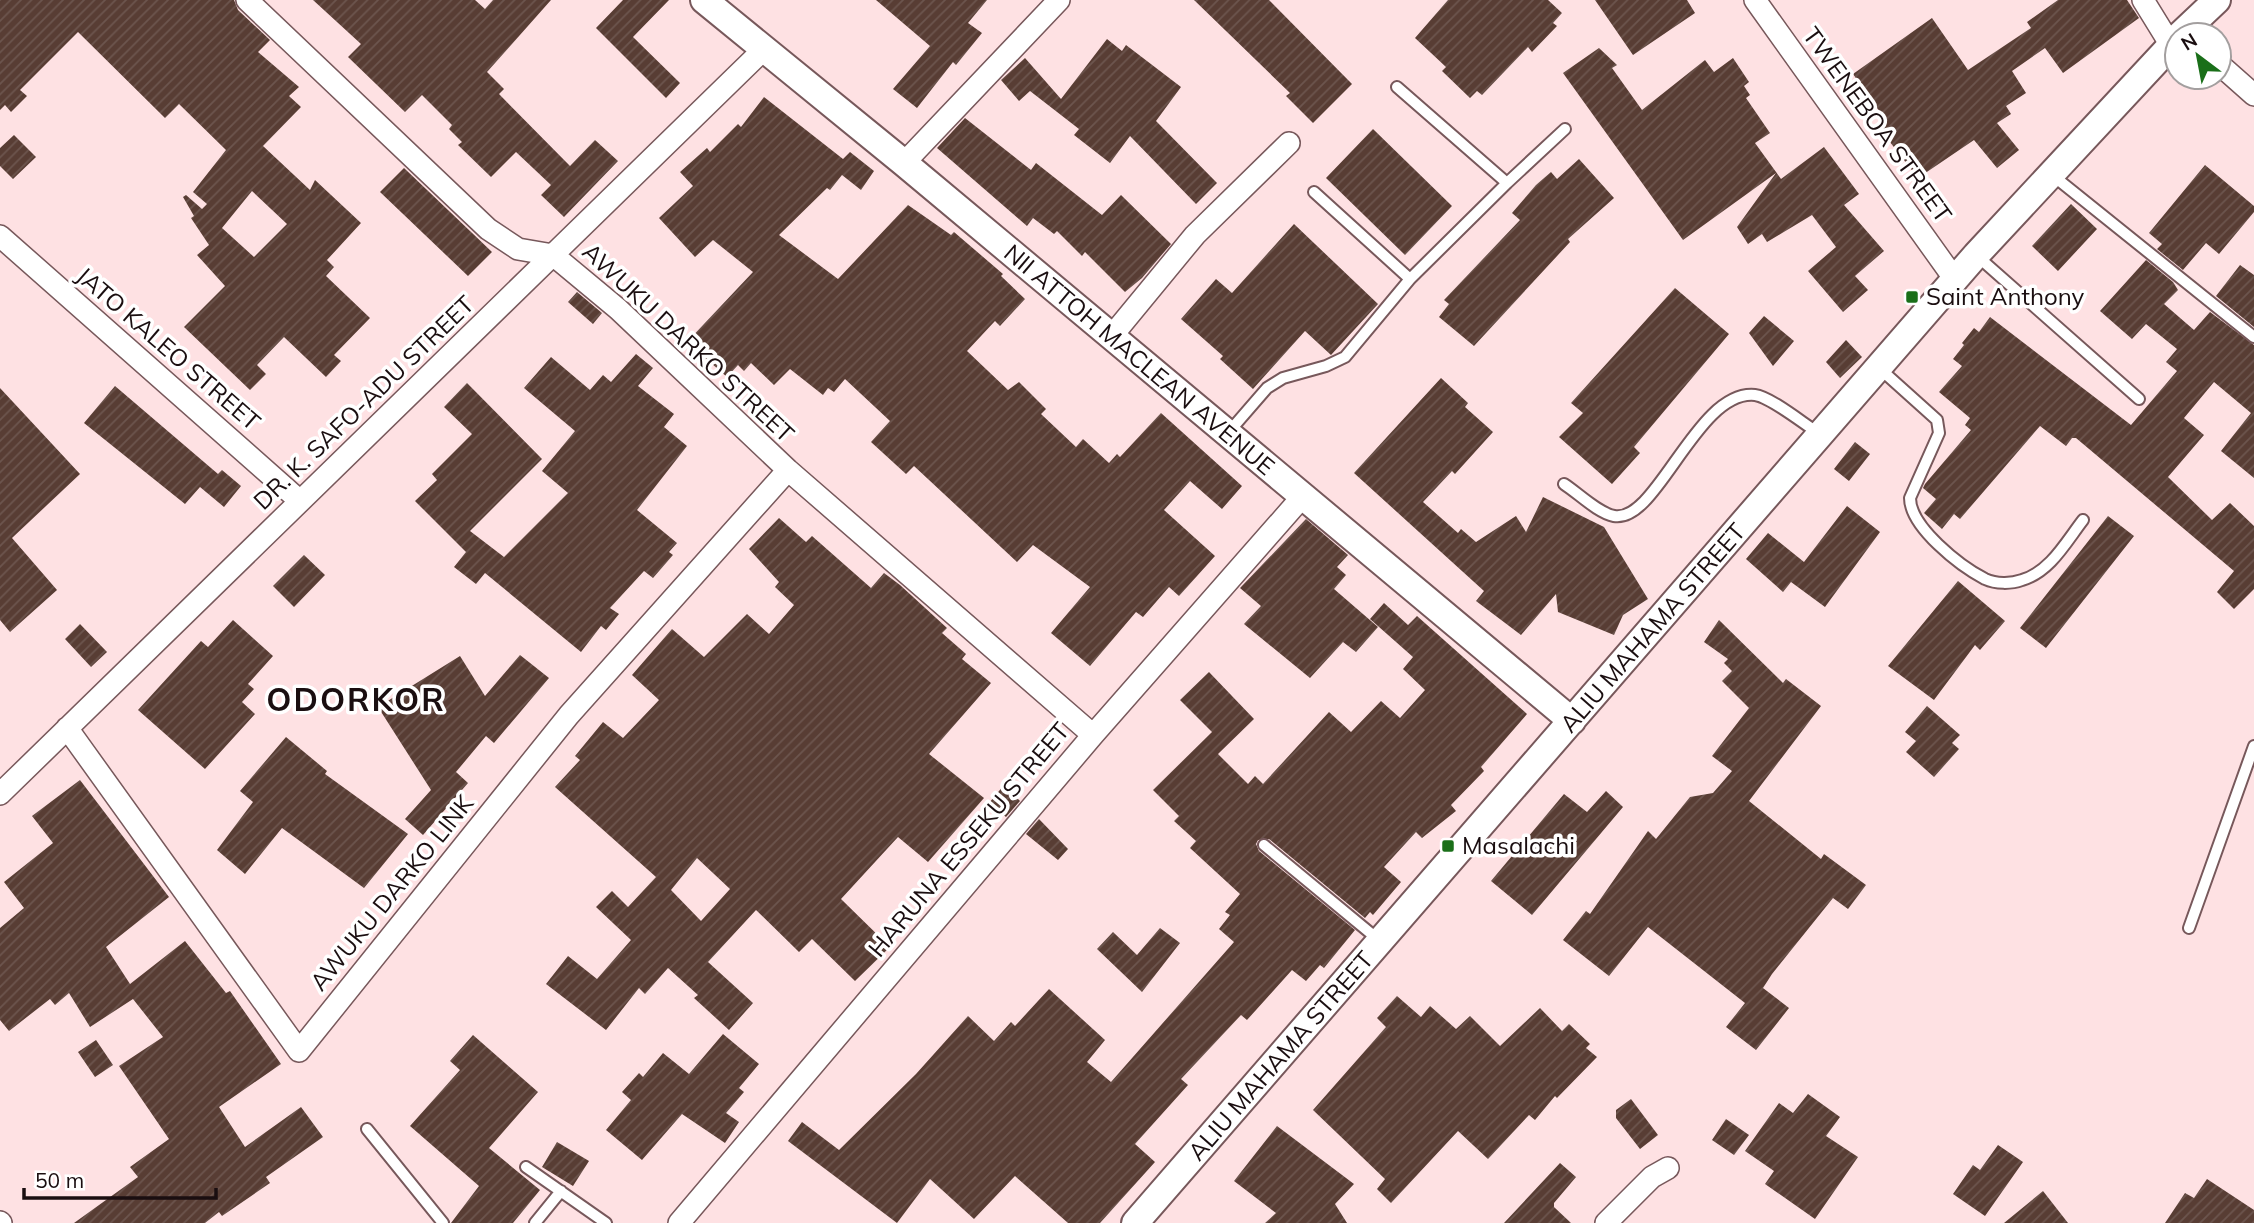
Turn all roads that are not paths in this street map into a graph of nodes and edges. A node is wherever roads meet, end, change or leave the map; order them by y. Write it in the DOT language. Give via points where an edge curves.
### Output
graph roads {
  1 [pos="247,0"];
  2 [pos="704,0"];
  3 [pos="1059,0"];
  4 [pos="1755,0"];
  5 [pos="2143,0"];
  6 [pos="2217,0"];
  7 [pos="2163,21"];
  8 [pos="2196,21"];
  9 [pos="764,49"];
  10 [pos="2163,55"];
  11 [pos="2233,76"];
  12 [pos="1397,87"];
  13 [pos="2254,94"];
  14 [pos="1564,129"];
  15 [pos="1289,143"];
  16 [pos="904,163"];
  17 [pos="2051,174"];
  18 [pos="1507,183"];
  19 [pos="1314,192"];
  20 [pos="0,236"];
  21 [pos="552,255"];
  22 [pos="1976,255"];
  23 [pos="1410,279"];
  24 [pos="1956,281"];
  25 [pos="1111,337"];
  26 [pos="2254,337"];
  27 [pos="1878,368"];
  28 [pos="2139,399"];
  29 [pos="1820,434"];
  30 [pos="1227,435"];
  31 [pos="788,470"];
  32 [pos="1564,484"];
  33 [pos="1303,496"];
  34 [pos="300,501"];
  35 [pos="2083,520"];
  36 [pos="1572,721"];
  37 [pos="67,729"];
  38 [pos="1093,735"];
  39 [pos="2254,746"];
  40 [pos="0,794"];
  41 [pos="1264,845"];
  42 [pos="2189,928"];
  43 [pos="1381,941"];
  44 [pos="367,1129"];
  45 [pos="526,1167"];
  46 [pos="1668,1168"];
  47 [pos="561,1192"];
  48 [pos="443,1223"];
  49 [pos="535,1223"];
  50 [pos="606,1223"];
  51 [pos="679,1223"];
  52 [pos="1135,1223"];
  53 [pos="1606,1223"];
  1 -- 21 [label="street, AWUKU DARKO STREET" via="488,229 518,249"];
  2 -- 9 [label="street, NII ATTOH MACLEAN AVENUE"];
  3 -- 16 [label="street"];
  4 -- 24 [label="street, TWENEBOA STREET"];
  5 -- 7 [label="street"];
  6 -- 8 [label="street, ALIU MAHAMA STREET"];
  9 -- 16 [label="street, NII ATTOH MACLEAN AVENUE"];
  9 -- 21 [label="street, DR. K. SAFO-ADU STREET"];
  10 -- 17 [label="street, ALIU MAHAMA STREET"];
  11 -- 13 [label="street"];
  12 -- 18 [label="lane"];
  14 -- 18 [label="lane"];
  15 -- 25 [label="street" via="1195,235"];
  16 -- 25 [label="street, NII ATTOH MACLEAN AVENUE"];
  17 -- 22 [label="street, ALIU MAHAMA STREET"];
  17 -- 26 [label="lane"];
  18 -- 23 [label="lane"];
  19 -- 23 [label="lane"];
  20 -- 34 [label="street, JATO KALEO STREET"];
  21 -- 31 [label="street, AWUKU DARKO STREET" via="618,309"];
  21 -- 34 [label="street, DR. K. SAFO-ADU STREET"];
  22 -- 24 [label="street, ALIU MAHAMA STREET"];
  22 -- 28 [label="lane"];
  23 -- 30 [label="lane" via="1345,357 1267,388"];
  24 -- 27 [label="street, ALIU MAHAMA STREET"];
  25 -- 30 [label="street, NII ATTOH MACLEAN AVENUE"];
  27 -- 29 [label="street, ALIU MAHAMA STREET"];
  27 -- 35 [label="lane" via="1937,420 1939,433 1910,498 1913,514 1929,537 1976,572 2007,584 2041,572"];
  29 -- 32 [label="lane" via="1759,395 1745,395 1718,409 1628,516 1612,516"];
  29 -- 36 [label="street, ALIU MAHAMA STREET"];
  30 -- 33 [label="street, NII ATTOH MACLEAN AVENUE"];
  31 -- 37 [label="street, AWUKU DARKO LINK" via="569,715 299,1051"];
  31 -- 38 [label="street, AWUKU DARKO STREET"];
  33 -- 36 [label="street, NII ATTOH MACLEAN AVENUE"];
  33 -- 38 [label="street, HARUNA ESSEKU STREET"];
  34 -- 37 [label="street, DR. K. SAFO-ADU STREET"];
  36 -- 43 [label="street, ALIU MAHAMA STREET"];
  37 -- 40 [label="street, DR. K. SAFO-ADU STREET"];
  38 -- 51 [label="street, HARUNA ESSEKU STREET"];
  39 -- 42 [label="lane"];
  41 -- 43 [label="lane"];
  43 -- 52 [label="street, ALIU MAHAMA STREET"];
  44 -- 48 [label="lane"];
  45 -- 47 [label="lane"];
  46 -- 53 [label="street" via="1652,1177"];
  47 -- 49 [label="lane"];
  47 -- 50 [label="lane"];
}
